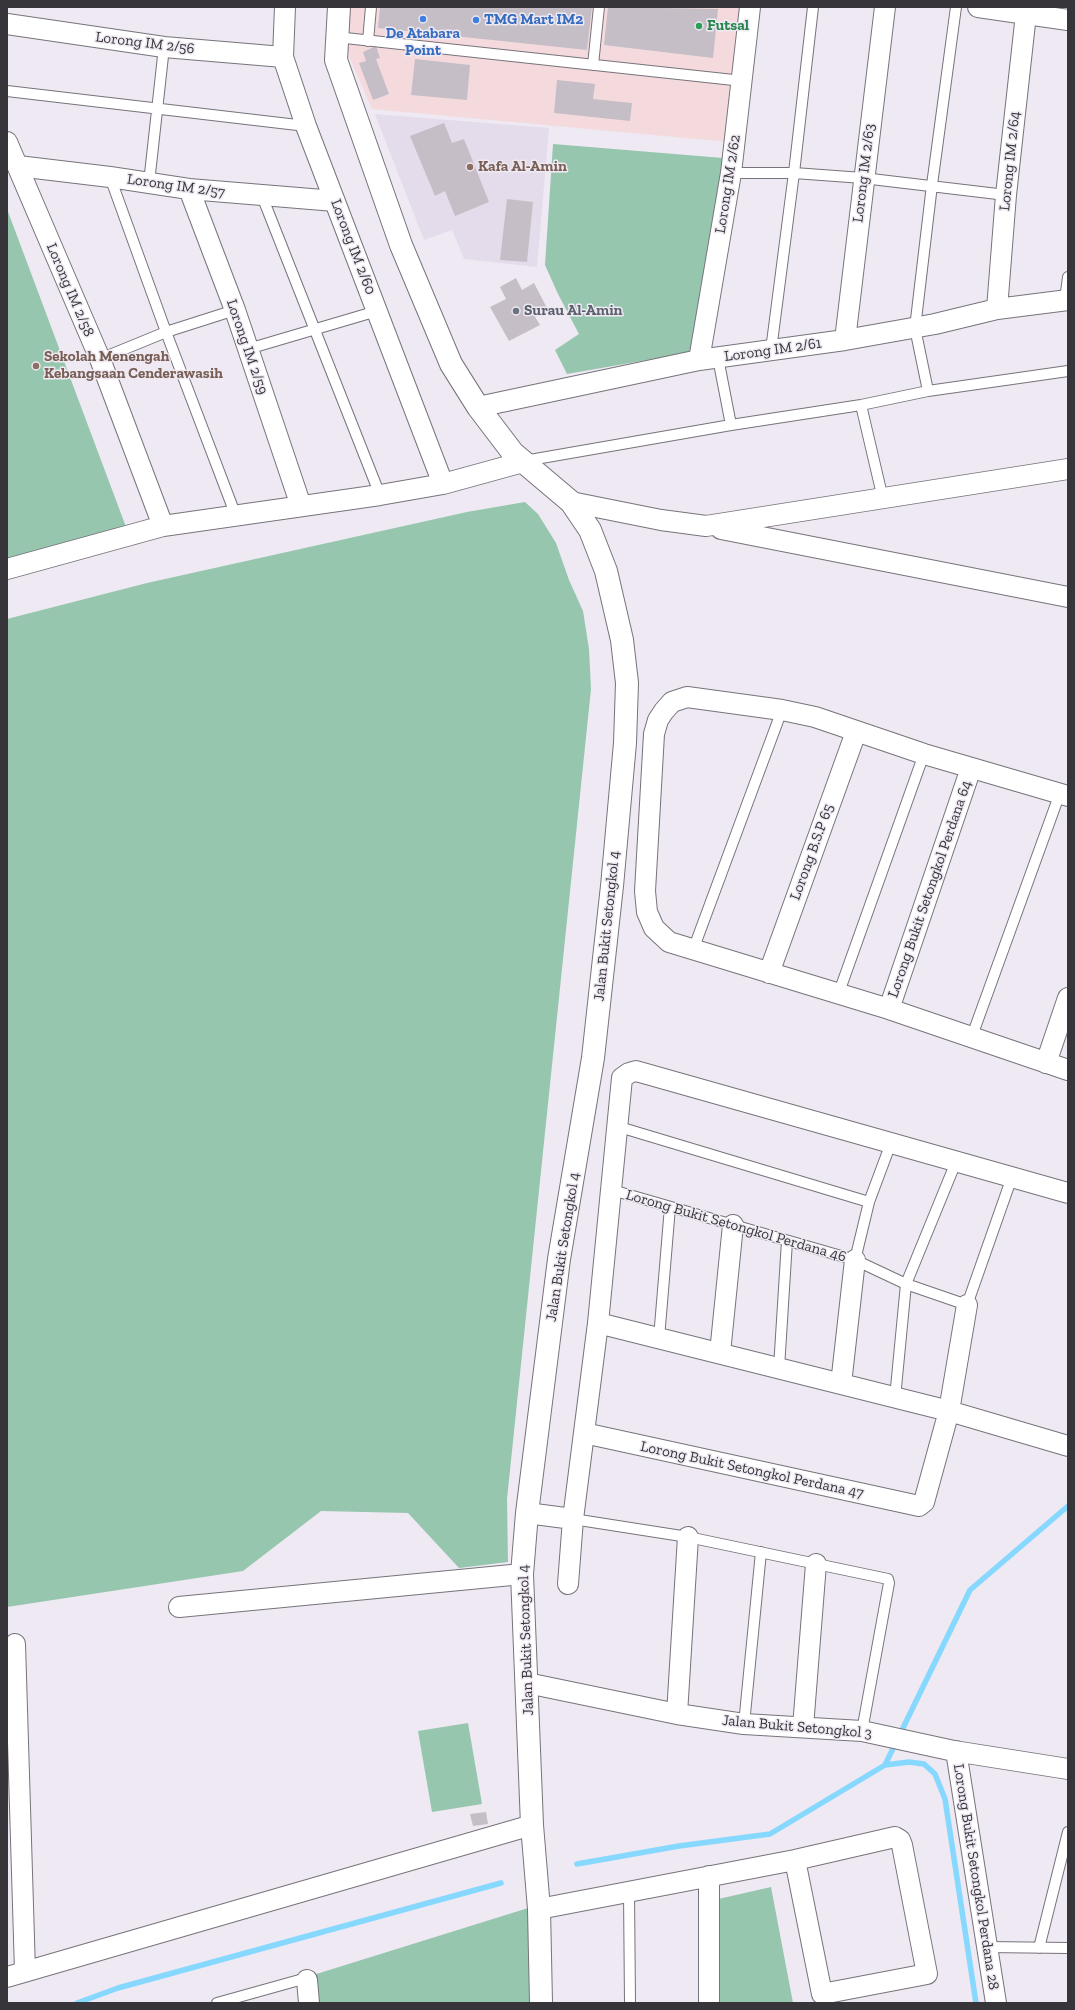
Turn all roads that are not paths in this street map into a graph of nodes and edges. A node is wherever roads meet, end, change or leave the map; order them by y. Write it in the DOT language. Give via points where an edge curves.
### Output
graph roads {
  1 [pos="285,7"];
  2 [pos="339,7"];
  3 [pos="371,7"];
  4 [pos="599,7"];
  5 [pos="750,7"];
  6 [pos="813,7"];
  7 [pos="885,7"];
  8 [pos="956,7"];
  9 [pos="978,7"];
  10 [pos="1026,14"];
  11 [pos="1068,20"];
  12 [pos="7,24"];
  13 [pos="336,37"];
  14 [pos="368,41"];
  15 [pos="164,47"];
  16 [pos="283,57"];
  17 [pos="593,65"];
  18 [pos="743,81"];
  19 [pos="7,92"];
  20 [pos="158,110"];
  21 [pos="306,126"];
  22 [pos="7,142"];
  23 [pos="18,166"];
  24 [pos="731,173"];
  25 [pos="794,173"];
  26 [pos="110,177"];
  27 [pos="863,178"];
  28 [pos="149,183"];
  29 [pos="932,185"];
  30 [pos="189,189"];
  31 [pos="1006,195"];
  32 [pos="262,196"];
  33 [pos="335,201"];
  34 [pos="1068,277"];
  35 [pos="1066,300"];
  36 [pos="997,309"];
  37 [pos="235,310"];
  38 [pos="378,310"];
  39 [pos="915,328"];
  40 [pos="313,329"];
  41 [pos="166,332"];
  42 [pos="845,340"];
  43 [pos="248,349"];
  44 [pos="770,350"];
  45 [pos="100,358"];
  46 [pos="718,358"];
  47 [pos="698,360"];
  48 [pos="1068,371"];
  49 [pos="928,391"];
  50 [pos="861,405"];
  51 [pos="478,407"];
  52 [pos="731,425"];
  53 [pos="523,462"];
  54 [pos="1068,469"];
  55 [pos="443,484"];
  56 [pos="380,495"];
  57 [pos="883,499"];
  58 [pos="571,502"];
  59 [pos="301,506"];
  60 [pos="236,516"];
  61 [pos="163,526"];
  62 [pos="706,526"];
  63 [pos="7,569"];
  64 [pos="1068,597"];
  65 [pos="782,710"];
  66 [pos="856,732"];
  67 [pos="924,754"];
  68 [pos="970,768"];
  69 [pos="1064,794"];
  70 [pos="693,950"];
  71 [pos="769,973"];
  72 [pos="838,994"];
  73 [pos="1068,998"];
  74 [pos="889,1009"];
  75 [pos="972,1036"];
  76 [pos="1046,1063"];
  77 [pos="1068,1070"];
  78 [pos="616,1126"];
  79 [pos="891,1143"];
  80 [pos="956,1162"];
  81 [pos="1012,1177"];
  82 [pos="612,1190"];
  83 [pos="1068,1194"];
  84 [pos="869,1202"];
  85 [pos="670,1207"];
  86 [pos="733,1225"];
  87 [pos="786,1240"];
  88 [pos="855,1260"];
  89 [pos="906,1284"];
  90 [pos="967,1306"];
  91 [pos="598,1323"];
  92 [pos="659,1338"];
  93 [pos="720,1354"];
  94 [pos="778,1368"];
  95 [pos="841,1384"];
  96 [pos="895,1398"];
  97 [pos="949,1411"];
  98 [pos="584,1433"];
  99 [pos="1068,1446"];
  100 [pos="528,1513"];
  101 [pos="574,1519"];
  102 [pos="688,1537"];
  103 [pos="761,1552"];
  104 [pos="816,1564"];
  105 [pos="522,1574"];
  106 [pos="568,1584"];
  107 [pos="179,1607"];
  108 [pos="15,1644"];
  109 [pos="527,1683"];
  110 [pos="677,1714"];
  111 [pos="744,1724"];
  112 [pos="803,1727"];
  113 [pos="862,1731"];
  114 [pos="955,1751"];
  115 [pos="1068,1769"];
  116 [pos="532,1825"];
  117 [pos="1068,1832"];
  118 [pos="795,1860"];
  119 [pos="709,1876"];
  120 [pos="629,1892"];
  121 [pos="539,1909"];
  122 [pos="987,1947"];
  123 [pos="1039,1948"];
  124 [pos="1068,1948"];
  125 [pos="16,1974"];
  126 [pos="307,1980"];
  127 [pos="217,2003"];
  128 [pos="309,2003"];
  129 [pos="541,2003"];
  130 [pos="630,2003"];
  131 [pos="709,2003"];
  132 [pos="996,2003"];
  1 -- 16 [label="street, Lorong IM 2/60"];
  2 -- 13 [label="street, Jalan Bukit Setongkol 4"];
  3 -- 14 [label="lane"];
  4 -- 17 [label="lane"];
  5 -- 18 [label="street, Lorong IM 2/62"];
  6 -- 25 [label="lane"];
  7 -- 27 [label="street, Lorong IM 2/63"];
  8 -- 29 [label="lane"];
  9 -- 10 [label="street"];
  10 -- 11 [label="street"];
  10 -- 31 [label="street, Lorong IM 2/64"];
  12 -- 15 [label="street, Lorong IM 2/56"];
  13 -- 14 [label="lane"];
  13 -- 51 [label="street, Jalan Bukit Setongkol 4" via="336,60 401,245 451,364"];
  14 -- 17 [label="lane"];
  15 -- 16 [label="street, Lorong IM 2/56"];
  15 -- 20 [label="lane"];
  16 -- 21 [label="street, Lorong IM 2/60"];
  17 -- 18 [label="lane"];
  18 -- 24 [label="street, Lorong IM 2/62"];
  19 -- 20 [label="lane"];
  20 -- 21 [label="lane"];
  20 -- 28 [label="lane"];
  21 -- 33 [label="street, Lorong IM 2/60"];
  22 -- 23 [label="street, Lorong IM 2/58"];
  23 -- 26 [label="street, Lorong IM 2/57"];
  23 -- 45 [label="street, Lorong IM 2/58"];
  24 -- 25 [label="lane"];
  24 -- 47 [label="street, Lorong IM 2/62"];
  25 -- 27 [label="lane"];
  25 -- 44 [label="lane"];
  26 -- 28 [label="street, Lorong IM 2/57"];
  26 -- 41 [label="lane"];
  27 -- 29 [label="lane"];
  27 -- 42 [label="street, Lorong IM 2/63"];
  28 -- 30 [label="street, Lorong IM 2/57"];
  29 -- 31 [label="lane"];
  29 -- 39 [label="lane"];
  30 -- 32 [label="street, Lorong IM 2/57"];
  30 -- 37 [label="street, Lorong IM 2/59"];
  31 -- 36 [label="street, Lorong IM 2/64"];
  32 -- 33 [label="street, Lorong IM 2/57"];
  32 -- 40 [label="lane"];
  33 -- 38 [label="street, Lorong IM 2/60"];
  34 -- 35 [label="lane"];
  35 -- 36 [label="street, Lorong IM 2/61"];
  36 -- 39 [label="street, Lorong IM 2/61"];
  37 -- 41 [label="lane"];
  37 -- 43 [label="street, Lorong IM 2/59"];
  38 -- 40 [label="lane"];
  38 -- 55 [label="street, Lorong IM 2/60"];
  39 -- 42 [label="street, Lorong IM 2/61"];
  39 -- 49 [label="lane"];
  40 -- 43 [label="lane"];
  40 -- 56 [label="lane"];
  41 -- 45 [label="lane"];
  41 -- 60 [label="lane"];
  42 -- 44 [label="street, Lorong IM 2/61"];
  43 -- 59 [label="street, Lorong IM 2/59"];
  44 -- 46 [label="street, Lorong IM 2/61"];
  45 -- 61 [label="street, Lorong IM 2/58"];
  46 -- 47 [label="street, Lorong IM 2/61"];
  46 -- 52 [label="lane"];
  47 -- 51 [label="street, Lorong IM 2/61"];
  48 -- 49 [label="lane"];
  49 -- 50 [label="lane"];
  50 -- 52 [label="lane"];
  50 -- 57 [label="lane"];
  51 -- 53 [label="street, Jalan Bukit Setongkol 4" via="513,453"];
  52 -- 53 [label="lane"];
  53 -- 55 [label="street"];
  53 -- 58 [label="street, Jalan Bukit Setongkol 4"];
  54 -- 57 [label="street"];
  55 -- 56 [label="street"];
  56 -- 59 [label="street"];
  57 -- 62 [label="street"];
  58 -- 62 [label="street"];
  58 -- 100 [label="street, Jalan Bukit Setongkol 4" via="590,530 609,584 622,640 626,676 625,728 612,886 593,1058 559,1259"];
  59 -- 60 [label="street"];
  60 -- 61 [label="street"];
  61 -- 63 [label="street"];
  62 -- 64 [label="street"];
  65 -- 66 [label="street"];
  65 -- 70 [label="lane"];
  65 -- 70 [label="street" via="687,697 672,702 658,720 654,734 644,891 647,912 654,928 669,942"];
  66 -- 67 [label="street"];
  66 -- 71 [label="street, Lorong B.S.P 65"];
  67 -- 68 [label="street"];
  67 -- 72 [label="lane"];
  68 -- 69 [label="street"];
  68 -- 74 [label="street, Lorong Bukit Setongkol Perdana 64"];
  69 -- 75 [label="lane"];
  70 -- 71 [label="street"];
  71 -- 72 [label="street"];
  72 -- 74 [label="street"];
  73 -- 76 [label="street"];
  74 -- 75 [label="street"];
  75 -- 76 [label="street"];
  76 -- 77 [label="street"];
  78 -- 79 [label="street" via="622,1078 636,1071"];
  78 -- 82 [label="street"];
  78 -- 84 [label="lane"];
  79 -- 80 [label="street"];
  79 -- 84 [label="lane"];
  80 -- 81 [label="street"];
  80 -- 89 [label="lane"];
  81 -- 83 [label="street"];
  81 -- 90 [label="lane"];
  82 -- 85 [label="lane, Lorong Bukit Setongkol Perdana 46"];
  82 -- 91 [label="street, Lorong Bukit Setongkol Perdana 46"];
  84 -- 88 [label="lane"];
  85 -- 86 [label="lane, Lorong Bukit Setongkol Perdana 46"];
  85 -- 92 [label="lane"];
  86 -- 87 [label="lane, Lorong Bukit Setongkol Perdana 46"];
  86 -- 93 [label="street"];
  87 -- 88 [label="lane, Lorong Bukit Setongkol Perdana 46"];
  87 -- 94 [label="lane"];
  88 -- 89 [label="lane, Lorong Bukit Setongkol Perdana 46"];
  88 -- 95 [label="street"];
  89 -- 90 [label="lane, Lorong Bukit Setongkol Perdana 46"];
  89 -- 96 [label="lane"];
  90 -- 97 [label="street"];
  91 -- 92 [label="street"];
  91 -- 98 [label="street, Lorong Bukit Setongkol Perdana 46"];
  92 -- 93 [label="street"];
  93 -- 94 [label="street"];
  94 -- 95 [label="street"];
  95 -- 96 [label="street"];
  96 -- 97 [label="street"];
  97 -- 98 [label="street, Lorong Bukit Setongkol Perdana 47" via="924,1502 919,1506"];
  97 -- 99 [label="street"];
  98 -- 101 [label="street, Lorong Bukit Setongkol Perdana 46"];
  100 -- 101 [label="street"];
  100 -- 105 [label="street, Jalan Bukit Setongkol 4"];
  101 -- 102 [label="lane"];
  101 -- 106 [label="street, Lorong Bukit Setongkol Perdana 46"];
  102 -- 103 [label="lane"];
  102 -- 110 [label="street"];
  103 -- 104 [label="lane"];
  103 -- 111 [label="lane"];
  104 -- 112 [label="street"];
  104 -- 113 [label="lane" via="888,1579"];
  105 -- 107 [label="street"];
  105 -- 109 [label="street, Jalan Bukit Setongkol 4"];
  108 -- 125 [label="street"];
  109 -- 110 [label="street, Jalan Bukit Setongkol 3"];
  109 -- 116 [label="street, Jalan Bukit Setongkol 4"];
  110 -- 111 [label="street, Jalan Bukit Setongkol 3"];
  111 -- 112 [label="street, Jalan Bukit Setongkol 3"];
  112 -- 113 [label="street, Jalan Bukit Setongkol 3"];
  113 -- 114 [label="street, Jalan Bukit Setongkol 3"];
  114 -- 115 [label="street, Jalan Bukit Setongkol 3"];
  114 -- 122 [label="street, Lorong Bukit Setongkol Perdana 28"];
  116 -- 121 [label="street, Jalan Bukit Setongkol 4"];
  116 -- 125 [label="street"];
  117 -- 123 [label="lane"];
  118 -- 118 [label="street" via="895,1837 900,1840 927,1974 822,1994"];
  118 -- 119 [label="street"];
  119 -- 120 [label="street"];
  119 -- 131 [label="street"];
  120 -- 121 [label="street"];
  120 -- 130 [label="lane"];
  121 -- 129 [label="street, Jalan Bukit Setongkol 4"];
  122 -- 123 [label="lane"];
  122 -- 132 [label="street, Lorong Bukit Setongkol Perdana 28"];
  123 -- 124 [label="lane"];
  126 -- 127 [label="lane"];
  126 -- 128 [label="street"];
}
